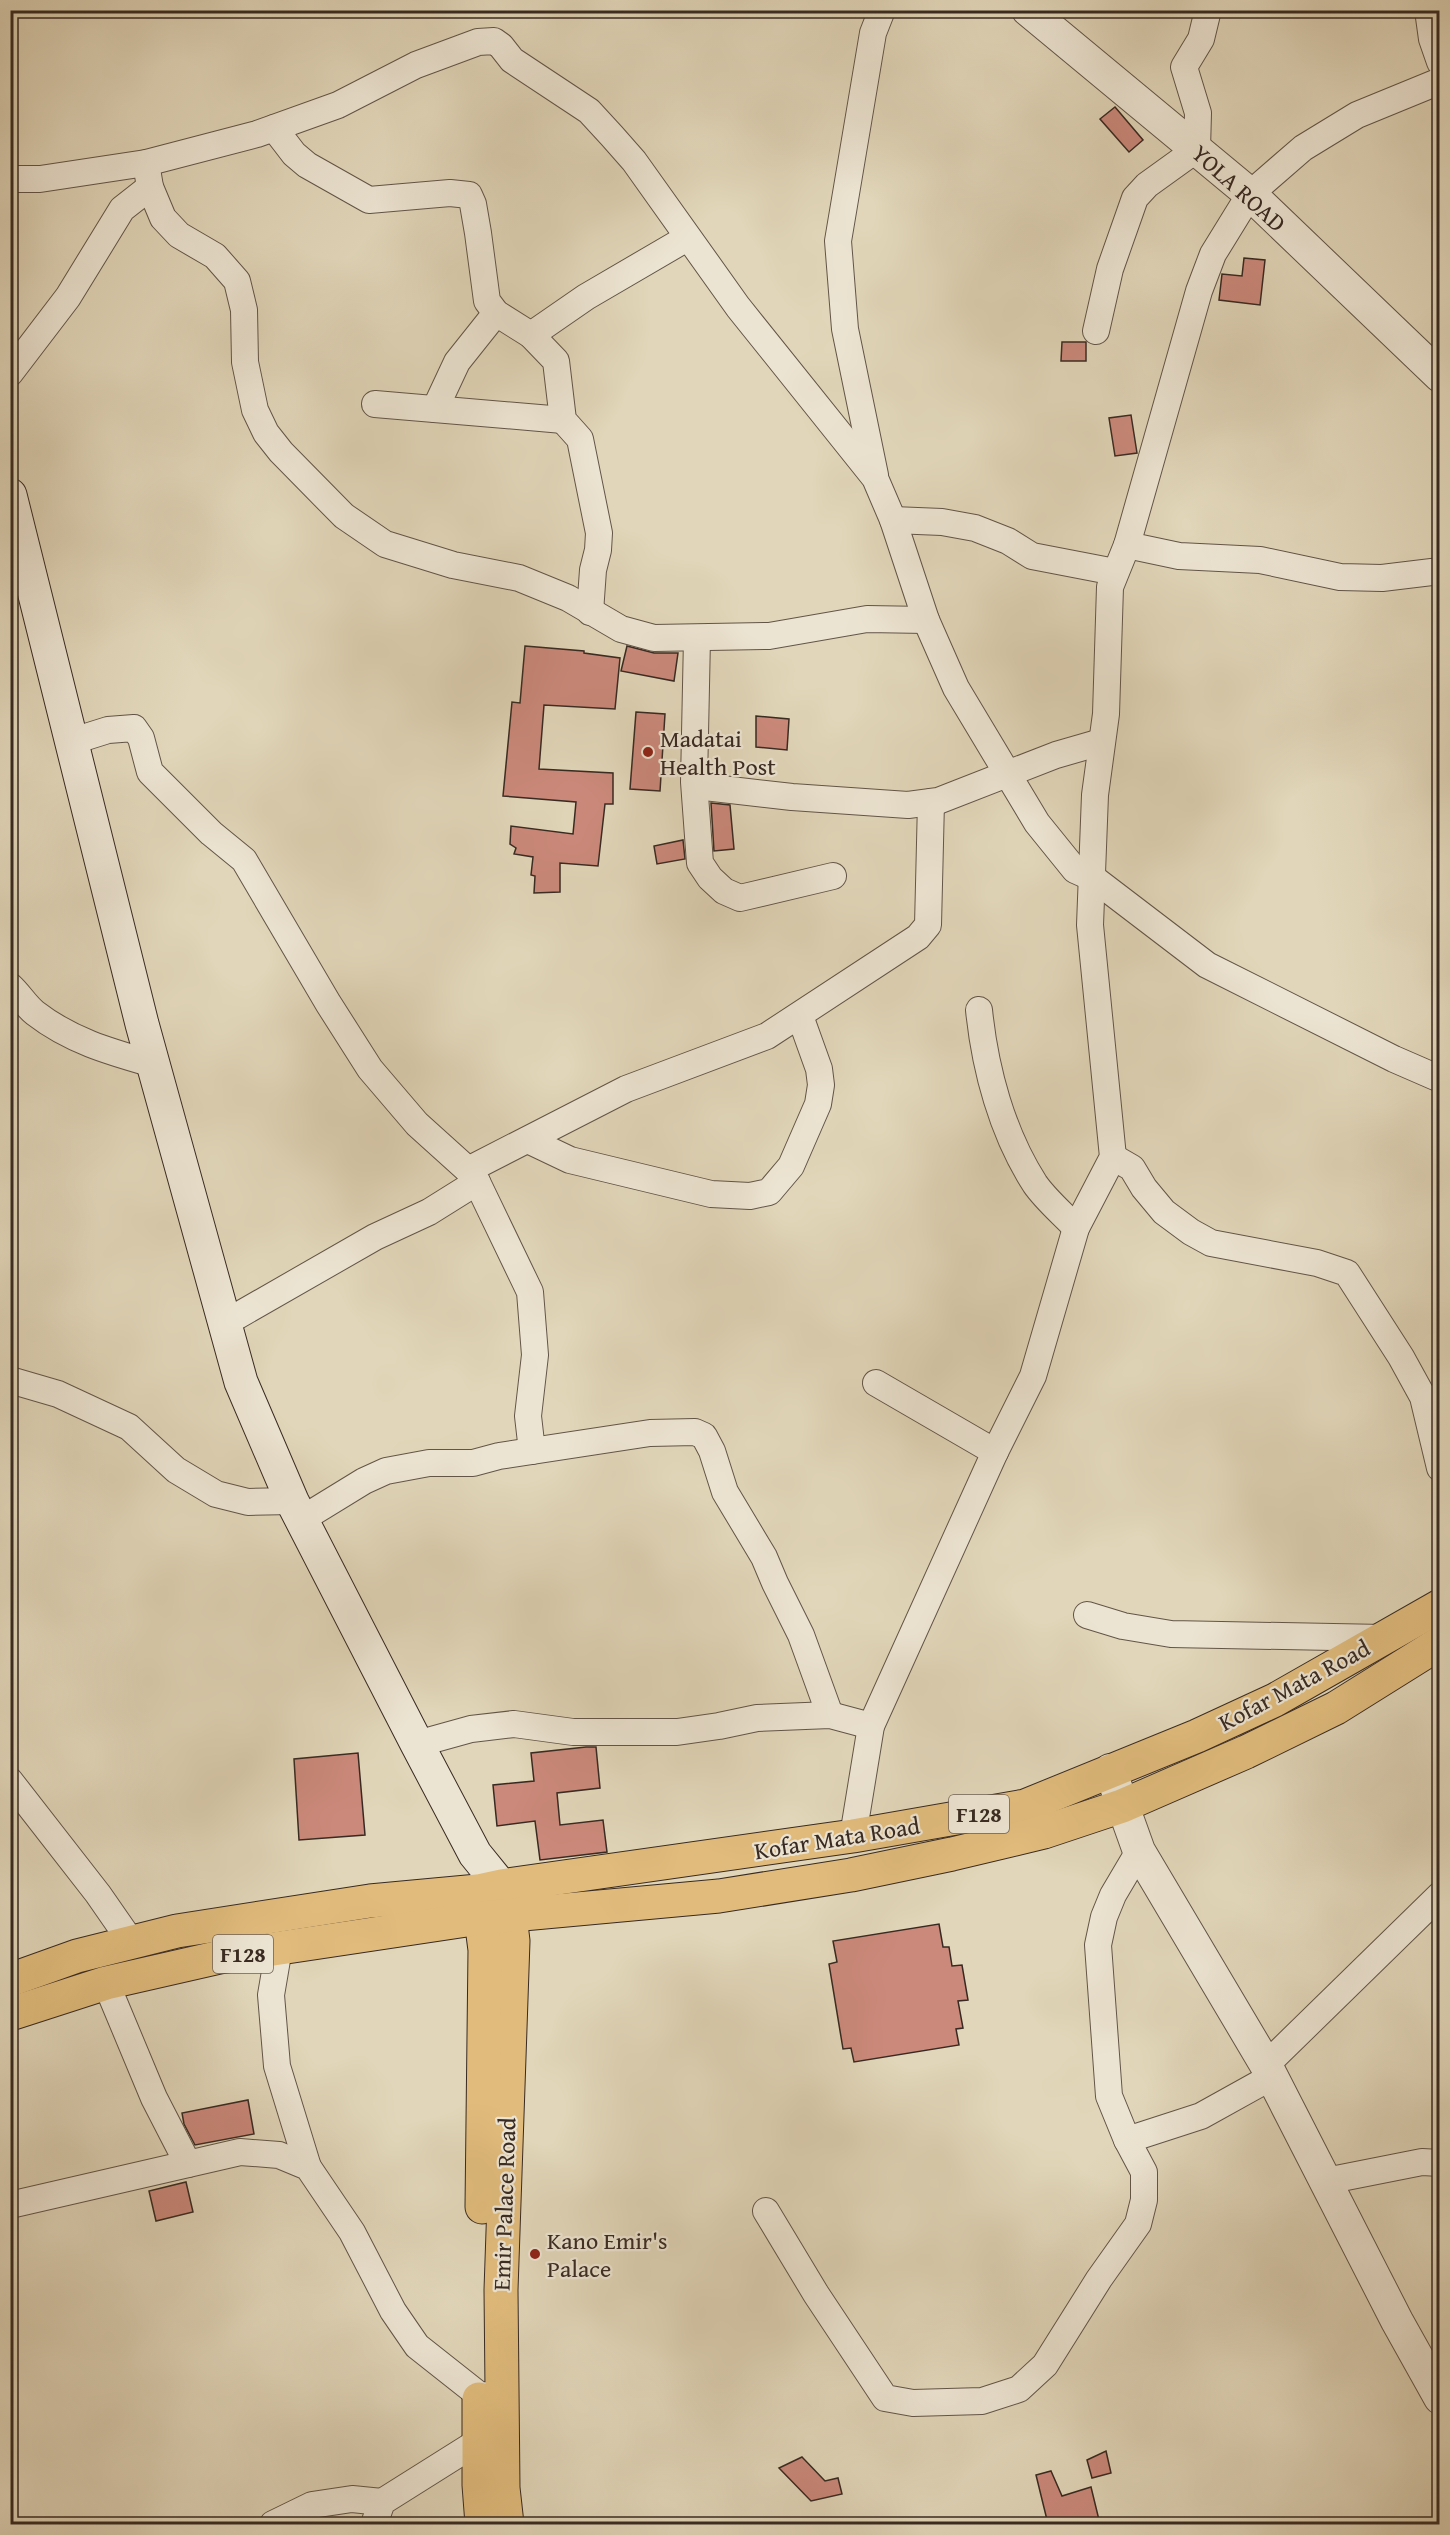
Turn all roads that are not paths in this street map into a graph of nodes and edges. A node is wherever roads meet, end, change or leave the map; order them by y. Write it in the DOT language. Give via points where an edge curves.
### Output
graph roads {
  1 [pos="882,10"];
  2 [pos="1028,10"];
  3 [pos="1208,10"];
  4 [pos="1428,10"];
  5 [pos="1440,62"];
  6 [pos="1440,81"];
  7 [pos="274,128"];
  8 [pos="1197,149"];
  9 [pos="148,175"];
  10 [pos="10,179"];
  11 [pos="1250,194"];
  12 [pos="687,238"];
  13 [pos="496,313"];
  14 [pos="1096,331"];
  15 [pos="531,335"];
  16 [pos="10,373"];
  17 [pos="1440,376"];
  18 [pos="375,404"];
  19 [pos="435,409"];
  20 [pos="563,420"];
  21 [pos="875,478"];
  22 [pos="10,495"];
  23 [pos="893,520"];
  24 [pos="1127,545"];
  25 [pos="1440,571"];
  26 [pos="1115,572"];
  27 [pos="590,612"];
  28 [pos="926,620"];
  29 [pos="697,638"];
  30 [pos="73,741"];
  31 [pos="1101,742"];
  32 [pos="1006,774"];
  33 [pos="696,786"];
  34 [pos="931,802"];
  35 [pos="833,876"];
  36 [pos="1093,878"];
  37 [pos="10,986"];
  38 [pos="979,1010"];
  39 [pos="800,1016"];
  40 [pos="153,1064"];
  41 [pos="1440,1079"];
  42 [pos="528,1140"];
  43 [pos="1113,1157"];
  44 [pos="472,1176"];
  45 [pos="1076,1228"];
  46 [pos="225,1323"];
  47 [pos="10,1380"];
  48 [pos="876,1383"];
  49 [pos="532,1452"];
  50 [pos="995,1452"];
  51 [pos="1440,1468"];
  52 [pos="297,1510"];
  53 [pos="1440,1606"];
  54 [pos="1087,1615"];
  55 [pos="1384,1638"];
  56 [pos="1440,1643"];
  57 [pos="830,1716"];
  58 [pos="871,1726"];
  59 [pos="417,1744"];
  60 [pos="1110,1770"];
  61 [pos="10,1781"];
  62 [pos="1122,1806"];
  63 [pos="21,1813"];
  64 [pos="853,1836"];
  65 [pos="1139,1851"];
  66 [pos="1440,1895"];
  67 [pos="492,1903"];
  68 [pos="132,1943"];
  69 [pos="279,1948"];
  70 [pos="10,1980"];
  71 [pos="106,1983"];
  72 [pos="10,2014"];
  73 [pos="1270,2070"];
  74 [pos="1126,2140"];
  75 [pos="1440,2163"];
  76 [pos="188,2164"];
  77 [pos="308,2167"];
  78 [pos="1326,2181"];
  79 [pos="10,2205"];
  80 [pos="766,2211"];
  81 [pos="490,2396"];
  82 [pos="1440,2398"];
  83 [pos="479,2441"];
  84 [pos="378,2513"];
  85 [pos="273,2524"];
  86 [pos="482,2524"];
  87 [pos="507,2524"];
  1 -- 21 [label="street" via="873,33 837,241 845,329"];
  2 -- 8 [label="street, YOLA ROAD"];
  3 -- 8 [label="street" via="1201,39 1184,67 1198,113"];
  4 -- 5 [label="street"];
  6 -- 11 [label="street" via="1357,115 1303,148"];
  7 -- 9 [label="street"];
  7 -- 12 [label="street" via="338,105 416,66 478,42 494,41 512,60 589,111 634,161"];
  7 -- 13 [label="street" via="307,165 369,200 469,195 487,301"];
  8 -- 11 [label="street, YOLA ROAD"];
  8 -- 14 [label="street" via="1135,198 1110,269"];
  9 -- 10 [label="street"];
  9 -- 16 [label="street" via="122,209 68,297"];
  9 -- 27 [label="street" via="163,218 179,235 215,256 237,281 244,310 245,362 255,410 266,433 344,516 386,544 453,565 519,578 568,598"];
  11 -- 17 [label="street, YOLA ROAD"];
  11 -- 24 [label="street" via="1213,254 1198,291"];
  12 -- 15 [label="street" via="586,297"];
  12 -- 21 [label="street" via="738,308"];
  13 -- 15 [label="street"];
  13 -- 19 [label="street" via="458,363"];
  15 -- 20 [label="street" via="556,361"];
  18 -- 19 [label="street"];
  19 -- 20 [label="street"];
  20 -- 27 [label="street" via="580,439 599,533"];
  21 -- 23 [label="street"];
  22 -- 30 [label="main road"];
  23 -- 26 [label="street" via="975,528 1032,556"];
  23 -- 28 [label="street"];
  24 -- 25 [label="street" via="1179,556 1260,560 1340,577 1382,578"];
  24 -- 26 [label="street"];
  26 -- 31 [label="street" via="1110,588 1106,714"];
  27 -- 29 [label="street" via="621,629 654,638"];
  28 -- 29 [label="street" via="867,619 769,636"];
  28 -- 32 [label="street" via="956,688"];
  29 -- 33 [label="street"];
  30 -- 40 [label="main road"];
  30 -- 44 [label="street" via="108,730 134,728 141,738 150,772 244,860 370,1069 417,1124"];
  31 -- 32 [label="street"];
  31 -- 36 [label="street"];
  32 -- 34 [label="street"];
  32 -- 36 [label="street" via="1037,823 1075,870"];
  33 -- 34 [label="street" via="908,805"];
  33 -- 35 [label="street" via="700,862 724,891 740,898"];
  34 -- 39 [label="street" via="925,931"];
  36 -- 41 [label="street" via="1207,965"];
  36 -- 43 [label="street" via="1090,925"];
  37 -- 40 [label="street" via="33,1012 66,1034 101,1050"];
  38 -- 45 [label="street" via="994,1094 1015,1147 1036,1185"];
  39 -- 42 [label="street" via="767,1036 626,1089"];
  39 -- 42 [label="street" via="819,1069 818,1104 791,1166 769,1192 750,1196 711,1194 570,1160"];
  40 -- 46 [label="main road"];
  42 -- 44 [label="street"];
  43 -- 45 [label="street"];
  43 -- 51 [label="street" via="1132,1168 1164,1212 1211,1244 1317,1263 1347,1274 1423,1397"];
  44 -- 46 [label="street" via="429,1212 375,1237"];
  44 -- 49 [label="street" via="530,1292 535,1355 528,1416"];
  45 -- 50 [label="street" via="1033,1376"];
  46 -- 52 [label="main road" via="241,1382"];
  47 -- 52 [label="street" via="58,1394 129,1427 177,1470 216,1494"];
  48 -- 50 [label="street"];
  49 -- 52 [label="street" via="473,1463 429,1463 386,1471"];
  49 -- 57 [label="street" via="651,1433 695,1432 704,1436 725,1492 764,1557 801,1635"];
  50 -- 58 [label="street"];
  52 -- 59 [label="main road"];
  53 -- 55 [label="main road, Kofar Mata Road / F128"];
  54 -- 55 [label="street" via="1171,1634"];
  55 -- 60 [label="main road, Kofar Mata Road / F128" via="1275,1700"];
  56 -- 62 [label="main road, Kofar Mata Road / F128" via="1336,1708"];
  57 -- 58 [label="street"];
  57 -- 59 [label="street" via="757,1718 677,1732 573,1732 514,1724 471,1729"];
  58 -- 64 [label="street"];
  59 -- 67 [label="main road" via="475,1854"];
  60 -- 62 [label="street"];
  60 -- 64 [label="main road, Kofar Mata Road / F128" via="1025,1806"];
  61 -- 63 [label="street"];
  62 -- 65 [label="street"];
  62 -- 67 [label="main road, Kofar Mata Road / F128" via="1044,1832 952,1854 719,1896"];
  63 -- 68 [label="street" via="98,1894"];
  64 -- 67 [label="main road, Kofar Mata Road / F128"];
  65 -- 73 [label="street"];
  65 -- 74 [label="street" via="1113,1894 1098,1945 1110,2096"];
  66 -- 73 [label="street"];
  67 -- 68 [label="main road, F128" via="370,1901 177,1931"];
  67 -- 69 [label="main road, F128" via="327,1943"];
  67 -- 81 [label="main road, Emir Palace Road" via="485,1950"];
  68 -- 70 [label="main road, F128" via="77,1956"];
  69 -- 71 [label="main road, F128"];
  69 -- 77 [label="street" via="271,1995 277,2066"];
  71 -- 72 [label="main road, F128"];
  71 -- 76 [label="street" via="154,2098"];
  73 -- 74 [label="street" via="1201,2115"];
  73 -- 78 [label="street"];
  74 -- 80 [label="street" via="1144,2172 1144,2200 1138,2224 1044,2365 1019,2389 982,2401 913,2403 885,2398"];
  75 -- 78 [label="street" via="1422,2162"];
  76 -- 77 [label="street" via="240,2152 279,2156"];
  76 -- 79 [label="street"];
  77 -- 81 [label="street" via="352,2232 393,2311 417,2346"];
  78 -- 82 [label="street"];
  81 -- 83 [label="main road, Emir Palace Road"];
  81 -- 87 [label="main road, Emir Palace Road"];
  83 -- 84 [label="street"];
  83 -- 86 [label="main road, Emir Palace Road"];
  84 -- 85 [label="street" via="352,2499 312,2505"];
}
